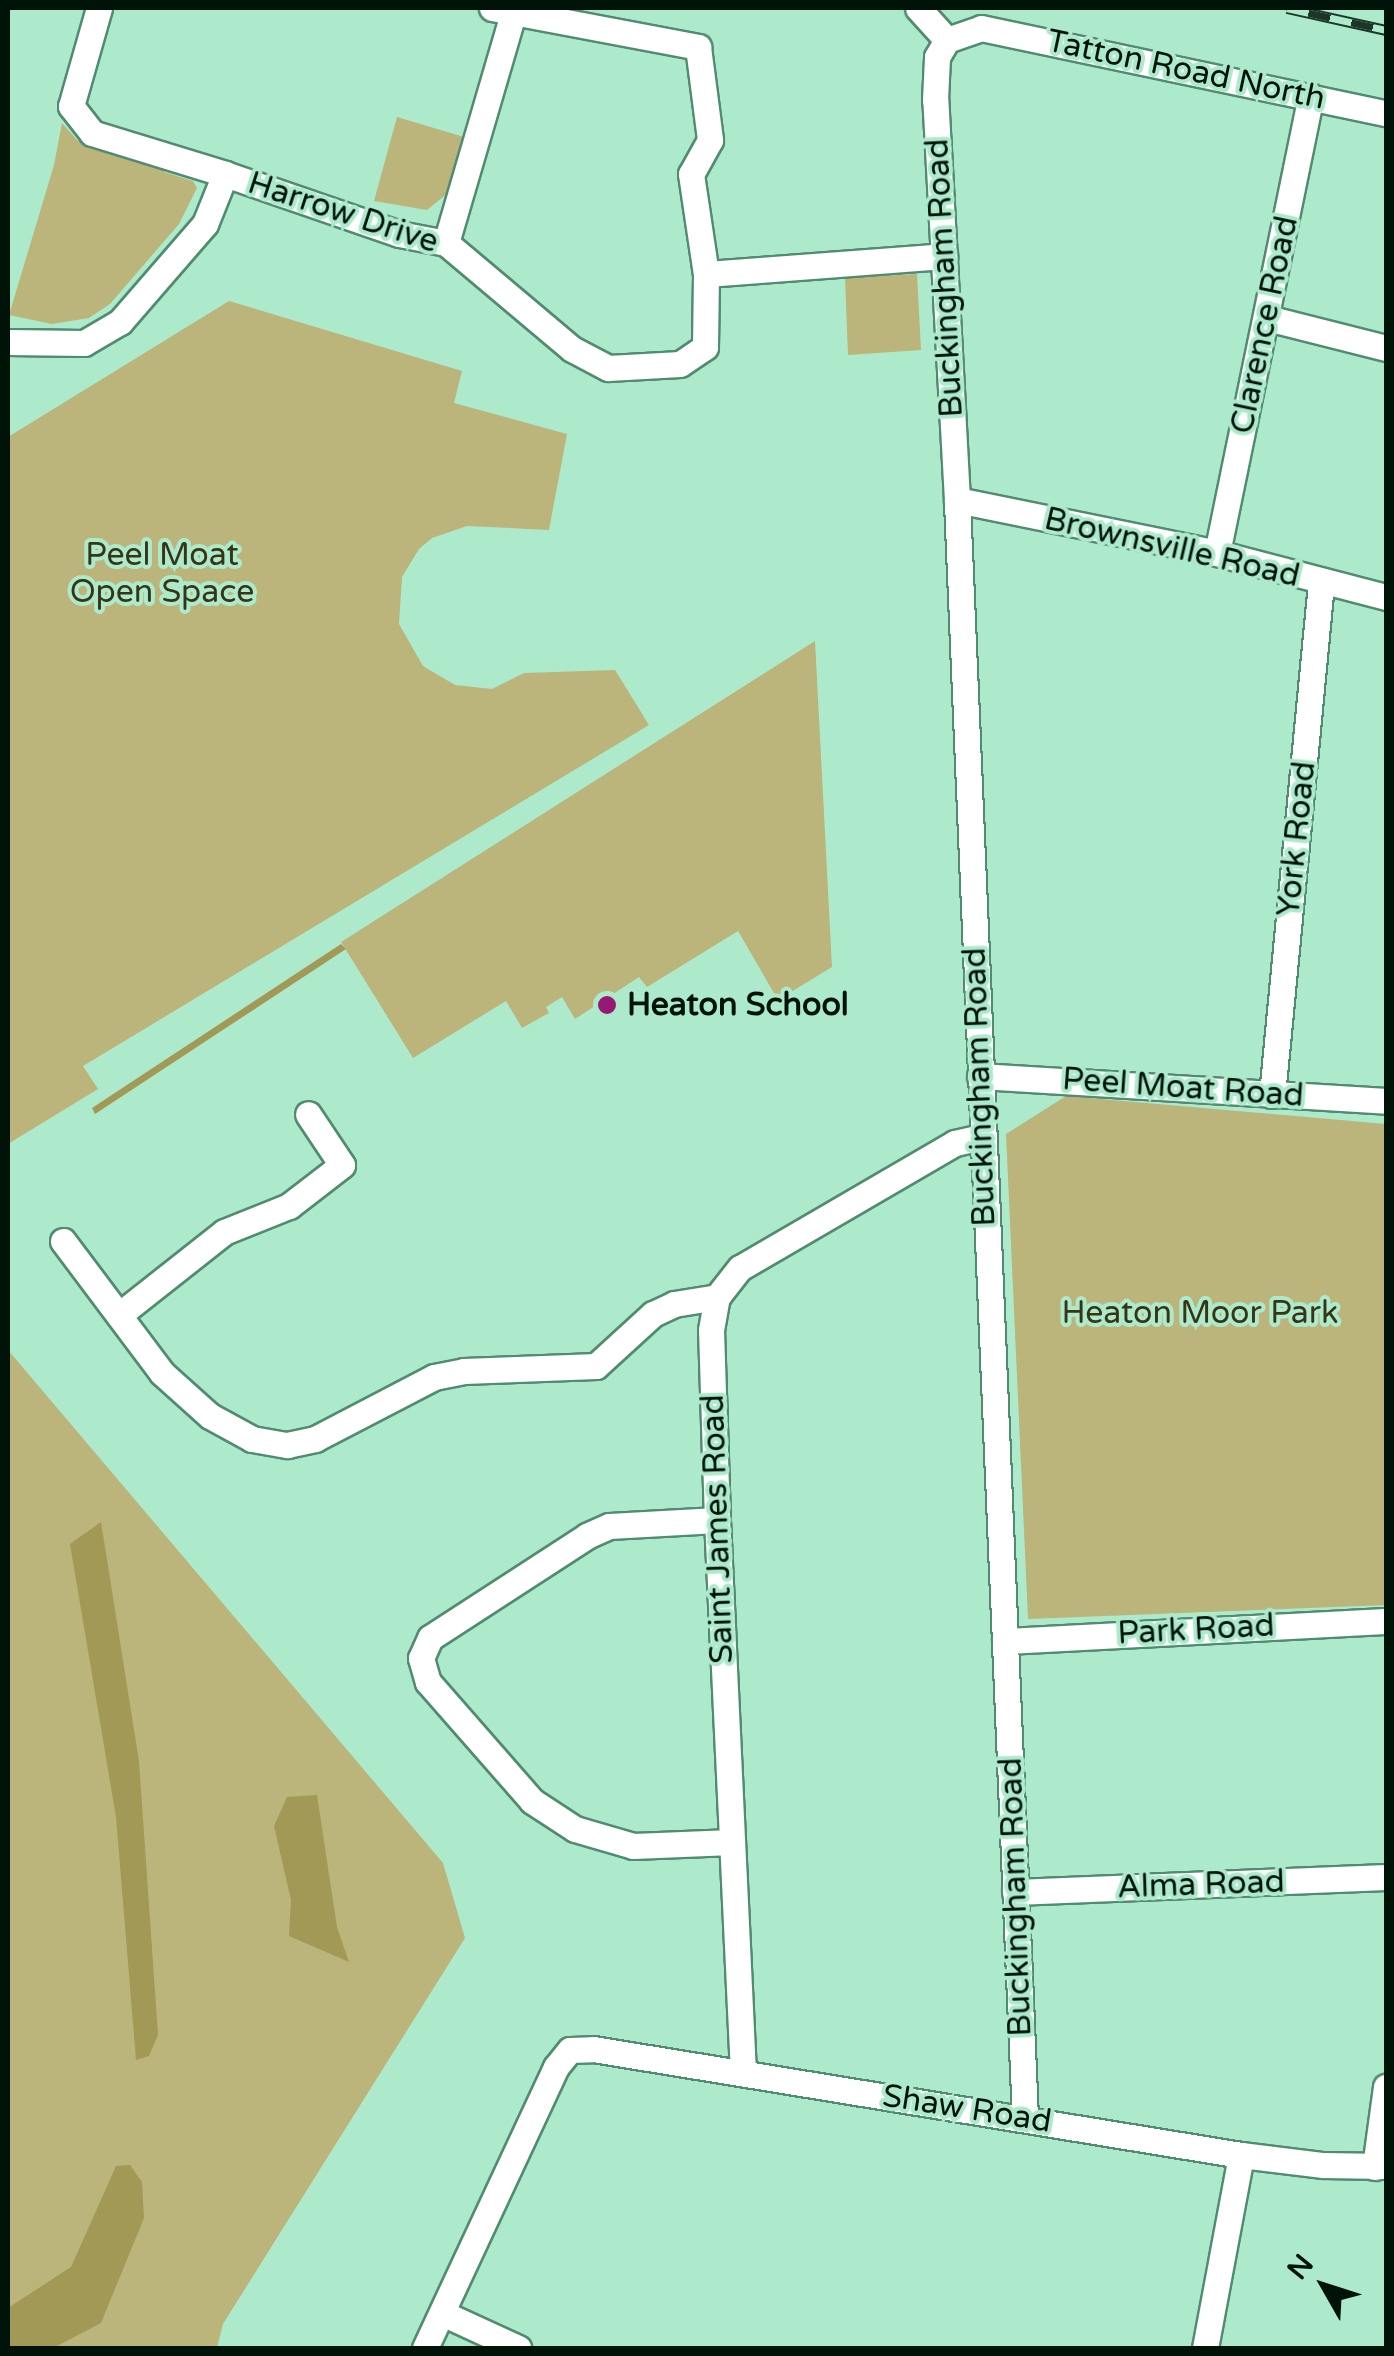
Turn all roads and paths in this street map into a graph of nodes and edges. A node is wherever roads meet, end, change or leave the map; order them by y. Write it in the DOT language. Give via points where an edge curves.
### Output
graph roads {
  1 [pos="99,8"];
  2 [pos="918,8"];
  3 [pos="503,10"];
  4 [pos="942,48"];
  5 [pos="1311,97"];
  6 [pos="1386,113"];
  7 [pos="225,174"];
  8 [pos="446,243"];
  9 [pos="944,256"];
  10 [pos="706,274"];
  11 [pos="1267,318"];
  12 [pos="8,342"];
  13 [pos="1386,348"];
  14 [pos="957,500"];
  15 [pos="1217,554"];
  16 [pos="1321,584"];
  17 [pos="1386,597"];
  18 [pos="980,1076"];
  19 [pos="1272,1095"];
  20 [pos="1386,1101"];
  21 [pos="308,1114"];
  22 [pos="982,1137"];
  23 [pos="63,1241"];
  24 [pos="718,1297"];
  25 [pos="119,1315"];
  26 [pos="717,1520"];
  27 [pos="1386,1621"];
  28 [pos="1005,1642"];
  29 [pos="732,1842"];
  30 [pos="1386,1878"];
  31 [pos="1015,1892"];
  32 [pos="743,2074"];
  33 [pos="1386,2086"];
  34 [pos="1025,2118"];
  35 [pos="1241,2154"];
  36 [pos="1381,2166"];
  37 [pos="442,2313"];
  38 [pos="426,2348"];
  39 [pos="518,2348"];
  40 [pos="1206,2348"];
  1 -- 7 [label="street" via="71,106 92,133"];
  2 -- 4 [label="street"];
  3 -- 8 [label="street"];
  3 -- 10 [label="street" via="698,48 710,140 691,174"];
  4 -- 5 [label="street, Tatton Road North" via="981,28"];
  4 -- 9 [label="street, Buckingham Road" via="934,100"];
  5 -- 6 [label="street, Tatton Road North"];
  5 -- 11 [label="street, Clarence Road"];
  7 -- 8 [label="street, Harrow Drive" via="400,234"];
  7 -- 12 [label="street, Harrow Drive" via="204,224 120,322 84,343"];
  8 -- 10 [label="street, Harrow Drive" via="572,349 608,368 680,364 705,346"];
  9 -- 10 [label="street"];
  9 -- 14 [label="street, Buckingham Road"];
  11 -- 13 [label="street"];
  11 -- 15 [label="street, Clarence Road"];
  14 -- 15 [label="street, Brownsville Road"];
  14 -- 18 [label="street, Buckingham Road"];
  15 -- 16 [label="street, Brownsville Road"];
  16 -- 17 [label="street, Brownsville Road"];
  16 -- 19 [label="street, York Road"];
  18 -- 19 [label="street, Peel Moat Road"];
  18 -- 22 [label="street, Buckingham Road"];
  19 -- 20 [label="street, Peel Moat Road"];
  21 -- 25 [label="street" via="342,1165 289,1206 224,1232"];
  22 -- 24 [label="street" via="955,1143 740,1268"];
  22 -- 28 [label="street, Buckingham Road"];
  23 -- 25 [label="street"];
  24 -- 25 [label="street" via="653,1314 596,1366 434,1377 315,1438 286,1445 252,1439 210,1416 162,1373"];
  24 -- 26 [label="street, Saint James Road" via="711,1330"];
  26 -- 29 [label="street, Saint James Road"];
  26 -- 29 [label="street" via="610,1526 587,1536 430,1638 421,1658 428,1682 532,1801 576,1829 633,1846"];
  27 -- 28 [label="street, Park Road"];
  28 -- 31 [label="street, Buckingham Road"];
  29 -- 32 [label="street, Saint James Road"];
  30 -- 31 [label="street, Alma Road"];
  31 -- 34 [label="street, Buckingham Road"];
  32 -- 34 [label="street, Shaw Road"];
  32 -- 37 [label="street, Shaw Road" via="570,2050 556,2067"];
  33 -- 36 [label="street"];
  34 -- 35 [label="street, Shaw Road"];
  35 -- 36 [label="street, Shaw Road" via="1322,2166"];
  35 -- 40 [label="street"];
  37 -- 38 [label="street"];
  37 -- 39 [label="street"];
}
